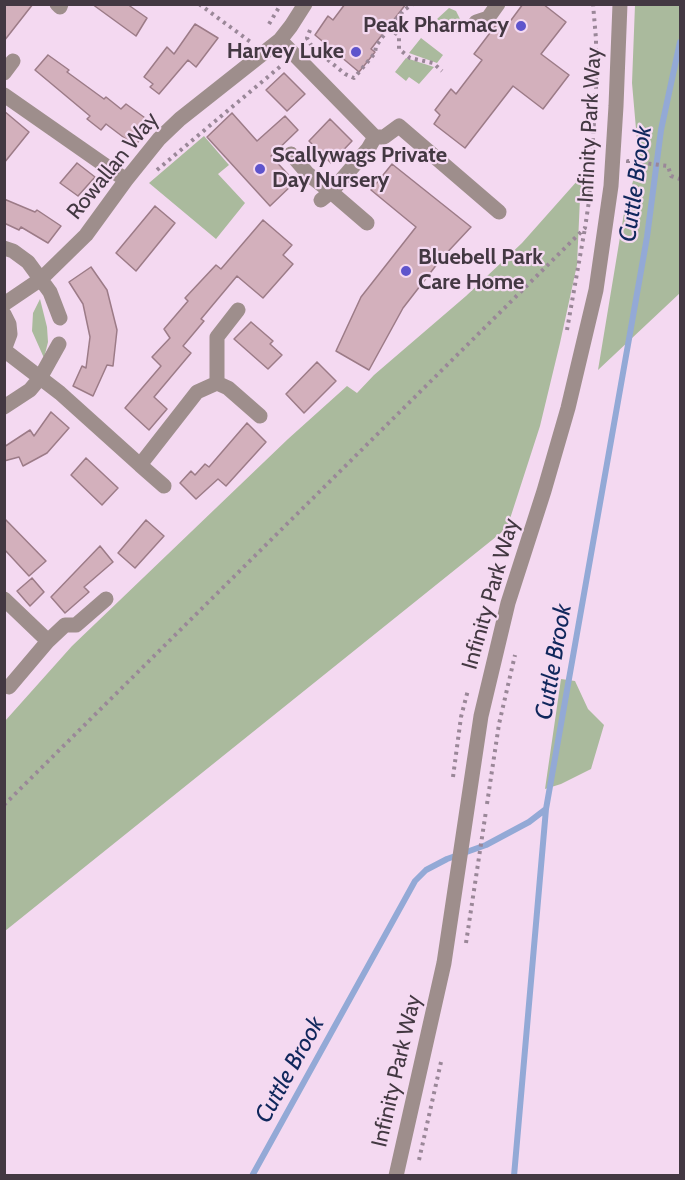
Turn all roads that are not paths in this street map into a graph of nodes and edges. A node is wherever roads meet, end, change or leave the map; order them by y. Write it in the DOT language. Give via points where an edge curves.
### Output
graph roads {
  1 [pos="305,4"];
  2 [pos="498,4"];
  3 [pos="610,4"];
  4 [pos="620,4"];
  5 [pos="476,22"];
  6 [pos="617,24"];
  7 [pos="280,40"];
  8 [pos="4,95"];
  9 [pos="375,137"];
  10 [pos="291,154"];
  11 [pos="126,180"];
  12 [pos="326,196"];
  13 [pos="499,212"];
  14 [pos="367,223"];
  15 [pos="4,248"];
  16 [pos="40,279"];
  17 [pos="4,304"];
  18 [pos="238,310"];
  19 [pos="4,314"];
  20 [pos="60,318"];
  21 [pos="59,344"];
  22 [pos="4,350"];
  23 [pos="40,378"];
  24 [pos="217,383"];
  25 [pos="4,407"];
  26 [pos="260,416"];
  27 [pos="140,465"];
  28 [pos="164,486"];
  29 [pos="4,599"];
  30 [pos="106,599"];
  31 [pos="48,641"];
  32 [pos="9,687"];
  33 [pos="396,1176"];
  1 -- 7 [label="street, Rowallan Way"];
  2 -- 5 [label="street" via="488,18"];
  3 -- 6 [label="street, Infinity Park Way"];
  4 -- 6 [label="street, Infinity Park Way"];
  6 -- 33 [label="street, Infinity Park Way" via="609,201 596,290 544,491 508,603 481,716 444,963"];
  7 -- 9 [label="street"];
  7 -- 11 [label="street, Rowallan Way" via="180,119"];
  8 -- 11 [label="street"];
  9 -- 12 [label="street"];
  9 -- 13 [label="street" via="384,137 399,126"];
  10 -- 12 [label="street"];
  11 -- 16 [label="street, Rowallan Way" via="86,235"];
  12 -- 14 [label="street"];
  15 -- 16 [label="street" via="28,262"];
  16 -- 17 [label="street, Rowallan Way"];
  16 -- 20 [label="street"];
  18 -- 24 [label="street" via="217,337"];
  19 -- 22 [label="street" via="10,334"];
  21 -- 23 [label="street"];
  22 -- 23 [label="street"];
  23 -- 25 [label="street" via="30,390"];
  23 -- 27 [label="street"];
  24 -- 26 [label="street"];
  24 -- 27 [label="street" via="197,392"];
  27 -- 28 [label="street"];
  29 -- 31 [label="street"];
  30 -- 31 [label="street" via="76,625 65,625"];
  31 -- 32 [label="street"];
}
